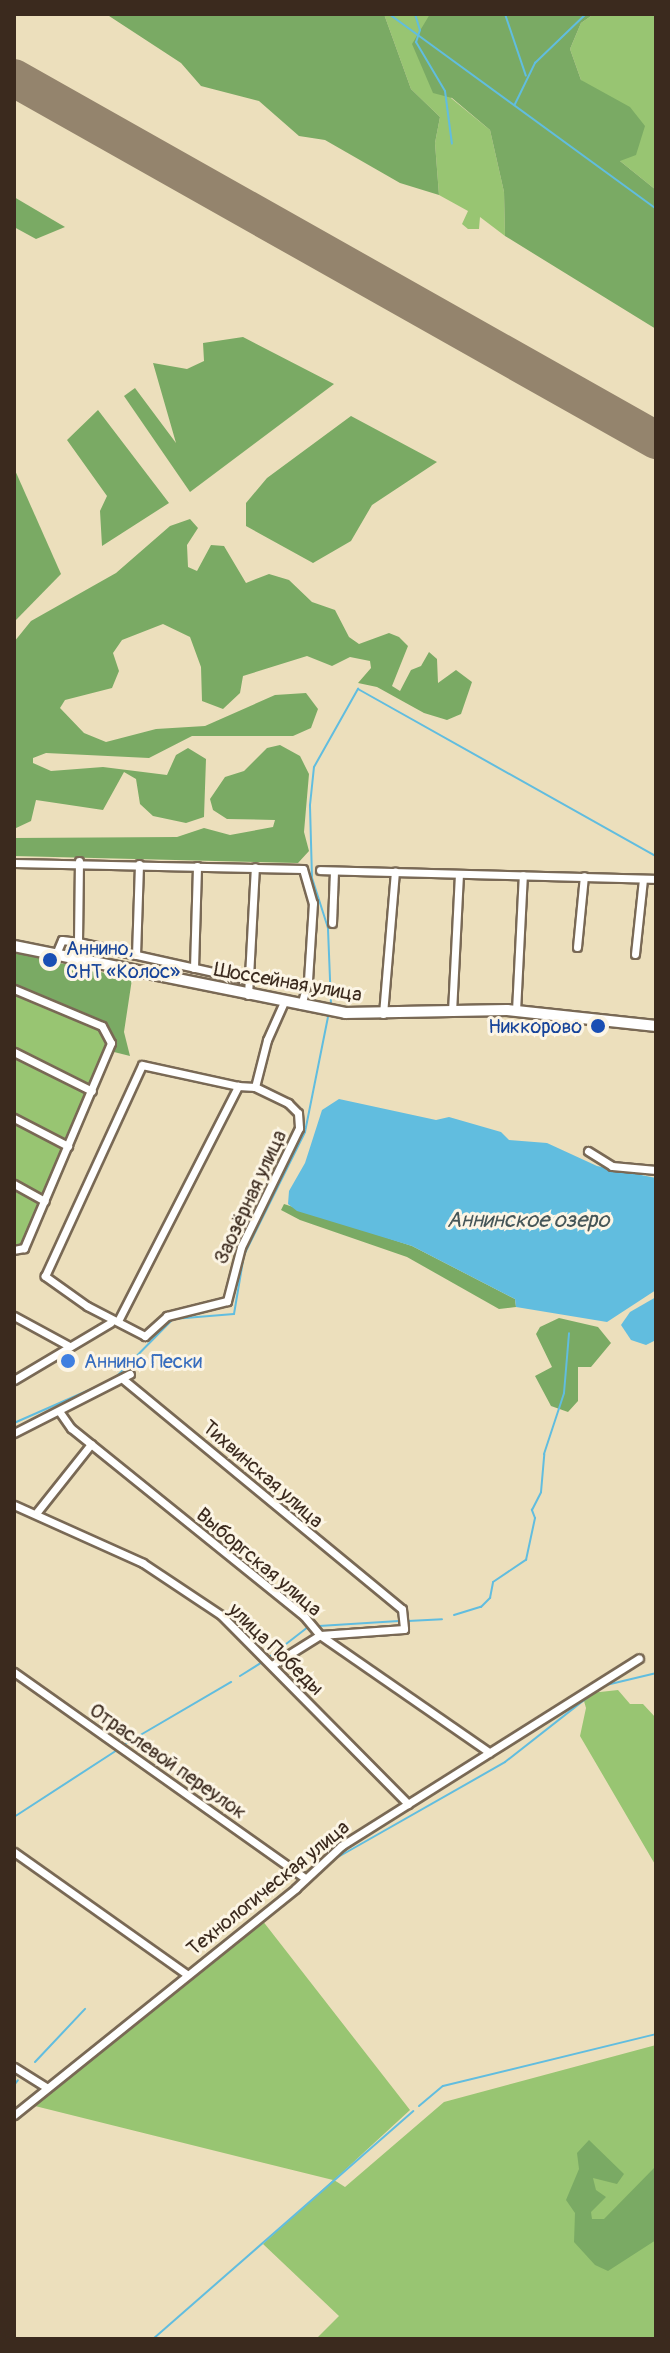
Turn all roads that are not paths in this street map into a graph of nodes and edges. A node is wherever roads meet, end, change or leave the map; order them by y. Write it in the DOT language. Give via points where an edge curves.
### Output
graph roads {
  1 [pos="79,861"];
  2 [pos="14,863"];
  3 [pos="139,864"];
  4 [pos="197,866"];
  5 [pos="255,867"];
  6 [pos="320,870"];
  7 [pos="334,871"];
  8 [pos="395,872"];
  9 [pos="459,874"];
  10 [pos="523,875"];
  11 [pos="584,876"];
  12 [pos="643,879"];
  13 [pos="656,879"];
  14 [pos="332,923"];
  15 [pos="78,942"];
  16 [pos="14,946"];
  17 [pos="577,947"];
  18 [pos="56,954"];
  19 [pos="635,954"];
  20 [pos="136,955"];
  21 [pos="194,968"];
  22 [pos="250,980"];
  23 [pos="14,989"];
  24 [pos="248,995"];
  25 [pos="284,1002"];
  26 [pos="301,1005"];
  27 [pos="516,1011"];
  28 [pos="452,1012"];
  29 [pos="383,1014"];
  30 [pos="656,1026"];
  31 [pos="14,1052"];
  32 [pos="238,1086"];
  33 [pos="255,1087"];
  34 [pos="92,1091"];
  35 [pos="14,1118"];
  36 [pos="68,1146"];
  37 [pos="588,1151"];
  38 [pos="656,1170"];
  39 [pos="14,1184"];
  40 [pos="45,1201"];
  41 [pos="17,1251"];
  42 [pos="14,1316"];
  43 [pos="119,1319"];
  44 [pos="110,1323"];
  45 [pos="69,1346"];
  46 [pos="14,1380"];
  47 [pos="59,1411"];
  48 [pos="14,1433"];
  49 [pos="91,1444"];
  50 [pos="14,1505"];
  51 [pos="37,1512"];
  52 [pos="320,1635"];
  53 [pos="639,1658"];
  54 [pos="272,1665"];
  55 [pos="14,1672"];
  56 [pos="489,1752"];
  57 [pos="408,1804"];
  58 [pos="14,1852"];
  59 [pos="303,1877"];
  60 [pos="186,1974"];
  61 [pos="14,2067"];
  62 [pos="47,2088"];
  63 [pos="14,2115"];
  1 -- 2 [label="street"];
  1 -- 3 [label="street"];
  1 -- 15 [label="street"];
  3 -- 4 [label="street"];
  3 -- 20 [label="street"];
  4 -- 5 [label="street"];
  4 -- 21 [label="street"];
  5 -- 22 [label="street"];
  5 -- 26 [label="street" via="303,869 313,903 308,981"];
  6 -- 7 [label="street"];
  7 -- 8 [label="street"];
  7 -- 14 [label="street"];
  8 -- 9 [label="street"];
  8 -- 29 [label="street"];
  9 -- 10 [label="street"];
  9 -- 28 [label="street"];
  10 -- 11 [label="street"];
  10 -- 27 [label="street"];
  11 -- 12 [label="street"];
  11 -- 17 [label="street"];
  12 -- 13 [label="street"];
  12 -- 19 [label="street"];
  15 -- 18 [label="street" via="62,940"];
  15 -- 20 [label="street"];
  16 -- 18 [label="main road, Шоссейная улица"];
  18 -- 24 [label="main road, Шоссейная улица"];
  20 -- 21 [label="street"];
  21 -- 22 [label="street"];
  22 -- 24 [label="street"];
  23 -- 34 [label="street" via="110,1034"];
  24 -- 25 [label="main road, Шоссейная улица"];
  25 -- 26 [label="main road, Шоссейная улица"];
  25 -- 33 [label="street"];
  26 -- 29 [label="main road, Шоссейная улица"];
  27 -- 28 [label="main road, Шоссейная улица"];
  27 -- 30 [label="main road, Шоссейная улица"];
  28 -- 29 [label="main road, Шоссейная улица"];
  31 -- 34 [label="street"];
  32 -- 33 [label="street"];
  32 -- 43 [label="street"];
  32 -- 43 [label="street" via="142,1065 45,1276 87,1306"];
  33 -- 43 [label="street, Заозёрная улица" via="293,1107 299,1128 263,1213 241,1247 227,1301 167,1316 145,1336"];
  34 -- 36 [label="street"];
  35 -- 36 [label="street"];
  36 -- 40 [label="street"];
  37 -- 38 [label="street" via="612,1166"];
  39 -- 40 [label="street"];
  40 -- 41 [label="street"];
  42 -- 45 [label="street"];
  44 -- 45 [label="street"];
  45 -- 46 [label="street"];
  47 -- 48 [label="street"];
  47 -- 49 [label="street, Выборгская улица"];
  47 -- 52 [label="street, Тихвинская улица" via="127,1377 238,1469 260,1496 402,1609 404,1629"];
  49 -- 51 [label="street"];
  49 -- 52 [label="street, Выборгская улица" via="304,1616"];
  50 -- 51 [label="street, улица Победы"];
  51 -- 54 [label="street, улица Победы" via="143,1563 221,1615"];
  52 -- 54 [label="street"];
  52 -- 56 [label="street, Выборгская улица"];
  53 -- 56 [label="street, Технологическая улица"];
  54 -- 57 [label="street, улица Победы"];
  55 -- 59 [label="street, Отраслевой переулок"];
  56 -- 57 [label="street, Технологическая улица"];
  57 -- 59 [label="street, Технологическая улица"];
  58 -- 60 [label="street"];
  59 -- 60 [label="street, Технологическая улица" via="296,1888"];
  60 -- 62 [label="street, Технологическая улица"];
  61 -- 62 [label="street"];
  62 -- 63 [label="street, Технологическая улица"];
}
